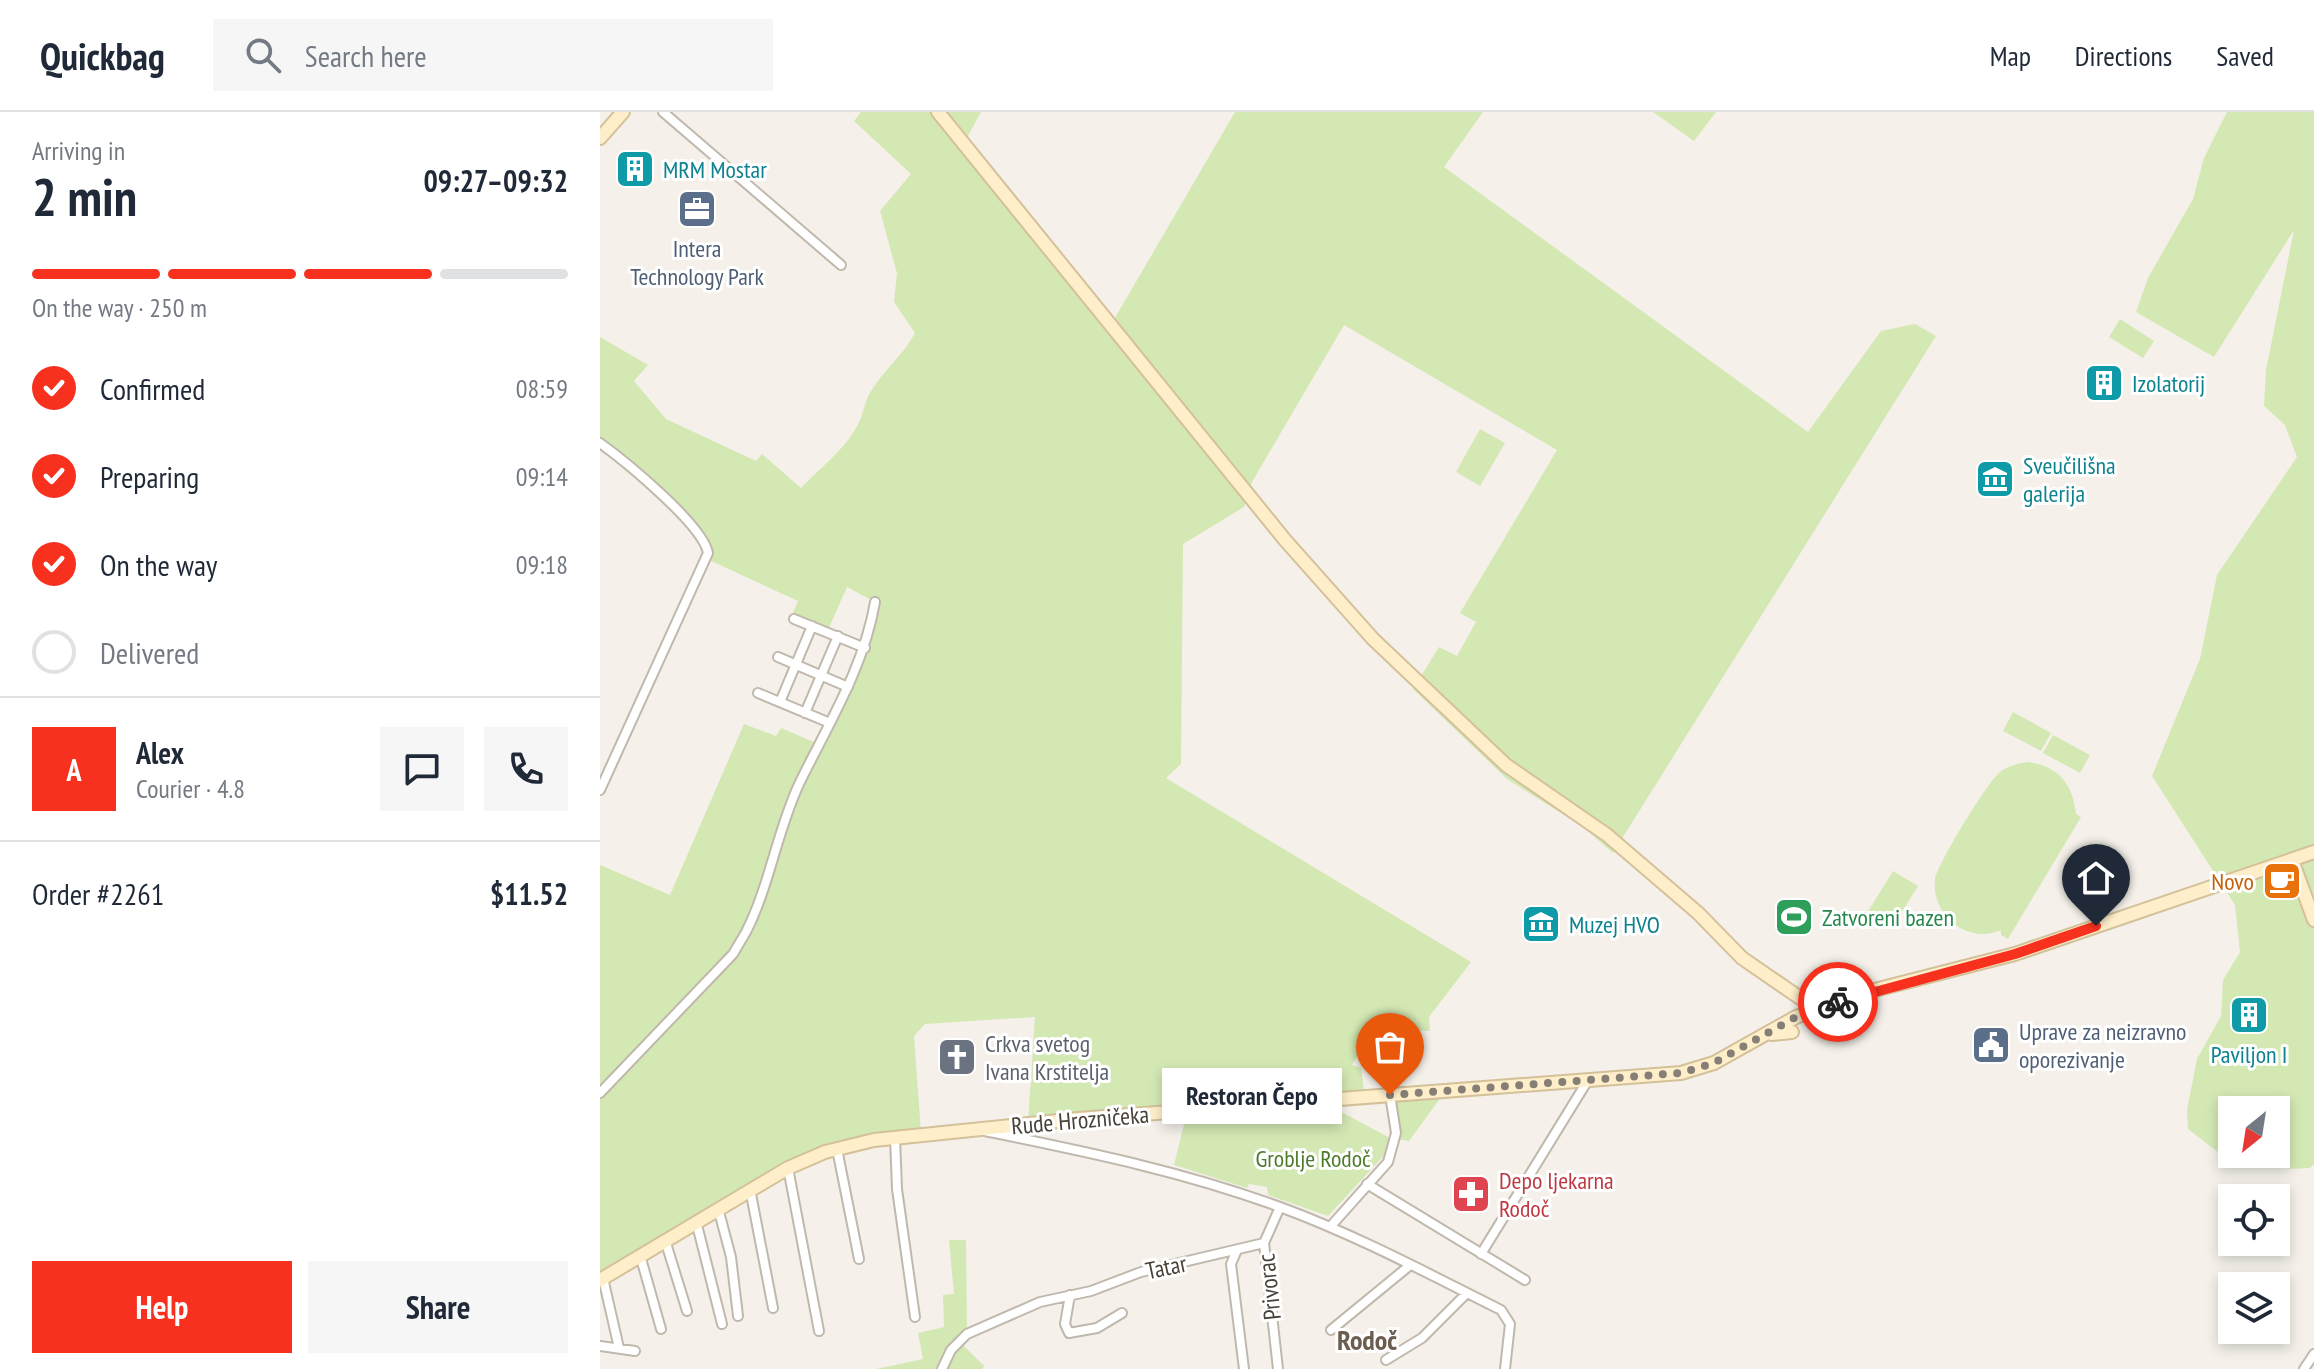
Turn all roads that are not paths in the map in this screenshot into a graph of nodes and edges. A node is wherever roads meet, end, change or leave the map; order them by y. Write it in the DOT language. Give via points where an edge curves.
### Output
graph roads {
  1 [pos="623,112"];
  2 [pos="938,112"];
  3 [pos="668,114"];
  4 [pos="600,138"];
  5 [pos="841,265"];
  6 [pos="600,443"];
  7 [pos="875,602"];
  8 [pos="794,619"];
  9 [pos="812,626"];
  10 [pos="838,636"];
  11 [pos="865,648"];
  12 [pos="778,657"];
  13 [pos="797,665"];
  14 [pos="822,676"];
  15 [pos="848,687"];
  16 [pos="758,693"];
  17 [pos="780,702"];
  18 [pos="805,713"];
  19 [pos="830,723"];
  20 [pos="600,790"];
  21 [pos="2314,852"];
  22 [pos="2292,860"];
  23 [pos="2314,920"];
  24 [pos="1782,986"];
  25 [pos="1851,997"];
  26 [pos="1800,998"];
  27 [pos="1801,1016"];
  28 [pos="1588,1079"];
  29 [pos="600,1093"];
  30 [pos="1390,1095"];
  31 [pos="977,1130"];
  32 [pos="895,1137"];
  33 [pos="837,1149"];
  34 [pos="788,1168"];
  35 [pos="1367,1184"];
  36 [pos="750,1188"];
  37 [pos="1280,1207"];
  38 [pos="718,1208"];
  39 [pos="696,1221"];
  40 [pos="1330,1227"];
  41 [pos="665,1240"];
  42 [pos="1264,1243"];
  43 [pos="1237,1250"];
  44 [pos="1481,1254"];
  45 [pos="640,1255"];
  46 [pos="859,1259"];
  47 [pos="1409,1266"];
  48 [pos="602,1279"];
  49 [pos="1525,1280"];
  50 [pos="1466,1294"];
  51 [pos="1070,1295"];
  52 [pos="773,1308"];
  53 [pos="687,1311"];
  54 [pos="1122,1313"];
  55 [pos="738,1316"];
  56 [pos="915,1317"];
  57 [pos="722,1324"];
  58 [pos="661,1329"];
  59 [pos="1331,1330"];
  60 [pos="819,1331"];
  61 [pos="600,1346"];
  62 [pos="619,1348"];
  63 [pos="635,1351"];
  64 [pos="2314,1354"];
  65 [pos="1386,1360"];
  66 [pos="1506,1364"];
  67 [pos="942,1369"];
  68 [pos="1244,1369"];
  69 [pos="1278,1369"];
  70 [pos="1495,1369"];
  71 [pos="2304,1369"];
  1 -- 4 [label="street"];
  2 -- 24 [label="street" via="1338,603 1506,765 1607,835 1742,958"];
  3 -- 5 [label="street"];
  6 -- 20 [label="street" via="680,513 706,543 708,553"];
  7 -- 11 [label="street"];
  8 -- 9 [label="street"];
  9 -- 10 [label="street"];
  9 -- 13 [label="street"];
  10 -- 11 [label="street"];
  10 -- 14 [label="street"];
  11 -- 15 [label="street"];
  12 -- 13 [label="street"];
  13 -- 14 [label="street"];
  13 -- 17 [label="street"];
  14 -- 15 [label="street"];
  14 -- 18 [label="street"];
  15 -- 19 [label="street"];
  16 -- 17 [label="street"];
  17 -- 18 [label="street"];
  18 -- 19 [label="street"];
  19 -- 29 [label="street" via="801,781 746,932 733,954"];
  21 -- 22 [label="street"];
  22 -- 23 [label="street"];
  22 -- 25 [label="street" via="2015,954"];
  24 -- 26 [label="street"];
  24 -- 27 [label="street"];
  25 -- 26 [label="street" via="1820,1003"];
  25 -- 27 [label="street, Rude Hrozničeka"];
  26 -- 27 [label="street"];
  27 -- 28 [label="street, Rude Hrozničeka" via="1787,1029 1697,1070"];
  28 -- 30 [label="street, Rude Hrozničeka"];
  28 -- 44 [label="street"];
  30 -- 31 [label="street, Rude Hrozničeka"];
  30 -- 35 [label="street" via="1395,1148"];
  31 -- 32 [label="street, Rude Hrozničeka"];
  31 -- 37 [label="street" via="1118,1157"];
  32 -- 33 [label="street, Rude Hrozničeka"];
  32 -- 56 [label="street"];
  33 -- 34 [label="street, Rude Hrozničeka"];
  33 -- 46 [label="street"];
  34 -- 36 [label="street, Rude Hrozničeka"];
  34 -- 60 [label="street"];
  35 -- 40 [label="street"];
  35 -- 44 [label="street"];
  36 -- 38 [label="street, Rude Hrozničeka"];
  36 -- 52 [label="street"];
  37 -- 40 [label="street"];
  37 -- 42 [label="street, Privorac"];
  38 -- 39 [label="street, Rude Hrozničeka"];
  38 -- 55 [label="street"];
  39 -- 41 [label="street, Rude Hrozničeka"];
  39 -- 57 [label="street"];
  40 -- 47 [label="street"];
  41 -- 45 [label="street, Rude Hrozničeka"];
  41 -- 53 [label="street"];
  42 -- 43 [label="street, Tatar"];
  42 -- 69 [label="street, Privorac"];
  43 -- 51 [label="street, Tatar"];
  43 -- 68 [label="street" via="1231,1264"];
  44 -- 49 [label="street"];
  45 -- 48 [label="street, Rude Hrozničeka"];
  45 -- 58 [label="street"];
  47 -- 50 [label="street"];
  47 -- 59 [label="street"];
  48 -- 62 [label="street"];
  50 -- 65 [label="street" via="1422,1338"];
  50 -- 66 [label="street" via="1506,1314"];
  51 -- 54 [label="street" via="1065,1324 1069,1333 1097,1328"];
  51 -- 67 [label="street, Tatar" via="1040,1302 967,1334"];
  61 -- 62 [label="street"];
  62 -- 63 [label="street"];
  64 -- 71 [label="street"];
  66 -- 70 [label="street"];
}
